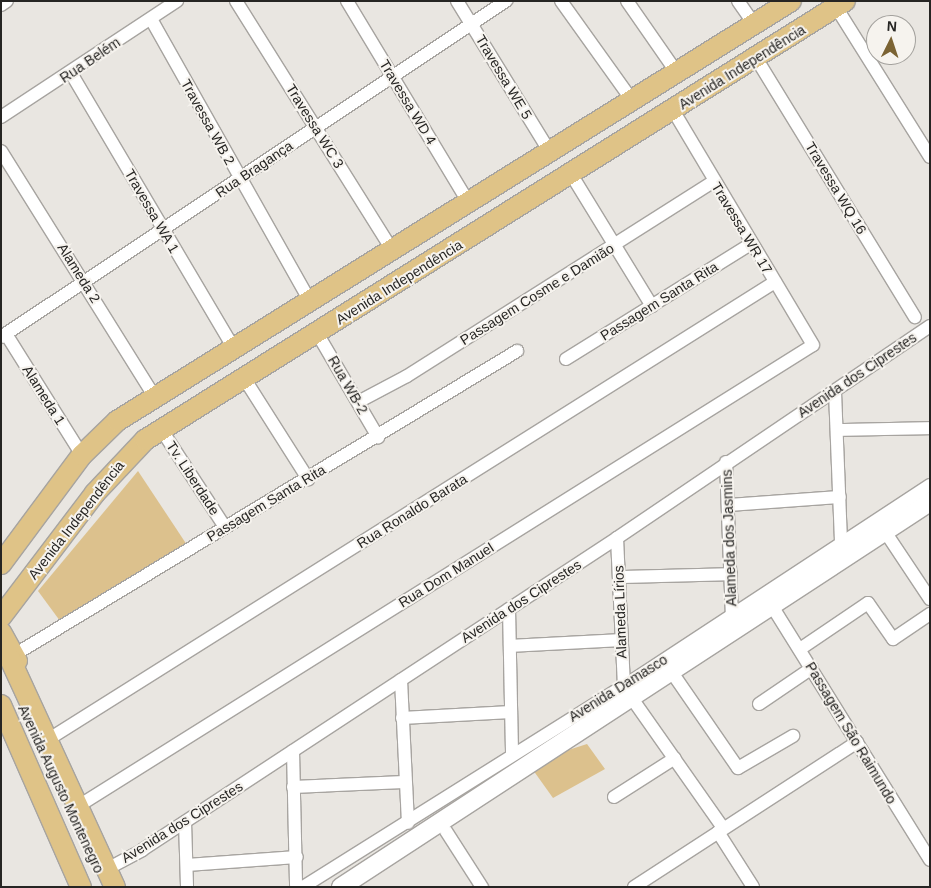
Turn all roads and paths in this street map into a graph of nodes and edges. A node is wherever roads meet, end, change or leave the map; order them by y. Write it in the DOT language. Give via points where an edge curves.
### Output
graph roads {
  1 [pos="7,1"];
  2 [pos="178,1"];
  3 [pos="236,1"];
  4 [pos="347,1"];
  5 [pos="457,1"];
  6 [pos="506,1"];
  7 [pos="561,1"];
  8 [pos="627,1"];
  9 [pos="738,1"];
  10 [pos="791,1"];
  11 [pos="840,4"];
  12 [pos="1,5"];
  13 [pos="151,19"];
  14 [pos="471,23"];
  15 [pos="754,24"];
  16 [pos="756,58"];
  17 [pos="71,73"];
  18 [pos="677,73"];
  19 [pos="394,76"];
  20 [pos="632,100"];
  21 [pos="673,110"];
  22 [pos="1,117"];
  23 [pos="317,127"];
  24 [pos="1,151"];
  25 [pos="550,152"];
  26 [pos="930,157"];
  27 [pos="571,174"];
  28 [pos="240,179"];
  29 [pos="714,181"];
  30 [pos="469,203"];
  31 [pos="162,230"];
  32 [pos="752,243"];
  33 [pos="615,245"];
  34 [pos="393,251"];
  35 [pos="85,280"];
  36 [pos="775,282"];
  37 [pos="311,303"];
  38 [pos="652,306"];
  39 [pos="914,317"];
  40 [pos="930,326"];
  41 [pos="317,333"];
  42 [pos="3,335"];
  43 [pos="813,345"];
  44 [pos="234,349"];
  45 [pos="517,351"];
  46 [pos="566,359"];
  47 [pos="244,378"];
  48 [pos="835,392"];
  49 [pos="155,397"];
  50 [pos="358,402"];
  51 [pos="930,428"];
  52 [pos="161,429"];
  53 [pos="838,430"];
  54 [pos="378,437"];
  55 [pos="82,455"];
  56 [pos="726,462"];
  57 [pos="308,479"];
  58 [pos="930,485"];
  59 [pos="840,497"];
  60 [pos="930,502"];
  61 [pos="728,504"];
  62 [pos="225,527"];
  63 [pos="884,530"];
  64 [pos="617,538"];
  65 [pos="841,543"];
  66 [pos="1,564"];
  67 [pos="731,574"];
  68 [pos="619,577"];
  69 [pos="930,600"];
  70 [pos="772,606"];
  71 [pos="509,609"];
  72 [pos="930,614"];
  73 [pos="732,615"];
  74 [pos="1,617"];
  75 [pos="1,632"];
  76 [pos="622,640"];
  77 [pos="510,646"];
  78 [pos="800,648"];
  79 [pos="6,657"];
  80 [pos="812,668"];
  81 [pos="671,671"];
  82 [pos="401,680"];
  83 [pos="627,691"];
  84 [pos="759,704"];
  85 [pos="1,705"];
  86 [pos="511,712"];
  87 [pos="402,718"];
  88 [pos="45,732"];
  89 [pos="793,736"];
  90 [pos="1,737"];
  91 [pos="857,742"];
  92 [pos="293,751"];
  93 [pos="512,753"];
  94 [pos="676,758"];
  95 [pos="404,782"];
  96 [pos="293,787"];
  97 [pos="614,797"];
  98 [pos="80,805"];
  99 [pos="185,822"];
  100 [pos="408,823"];
  101 [pos="721,830"];
  102 [pos="446,831"];
  103 [pos="297,858"];
  104 [pos="930,860"];
  105 [pos="187,864"];
  106 [pos="109,881"];
  107 [pos="352,884"];
  108 [pos="71,887"];
  109 [pos="81,887"];
  110 [pos="187,887"];
  111 [pos="296,887"];
  112 [pos="304,887"];
  113 [pos="482,887"];
  114 [pos="634,887"];
  115 [pos="753,887"];
  1 -- 12 [label="street"];
  2 -- 13 [label="street, Rua Belém"];
  3 -- 23 [label="street, Travessa WC 3"];
  4 -- 19 [label="street, Travessa WD 4"];
  5 -- 14 [label="street, Travessa WE 5"];
  6 -- 14 [label="street, Rua Bragança"];
  7 -- 20 [label="street"];
  8 -- 18 [label="street"];
  9 -- 15 [label="street"];
  10 -- 15 [label="main road"];
  11 -- 16 [label="main road, Avenida Independência"];
  11 -- 26 [label="street"];
  13 -- 17 [label="street, Rua Belém"];
  13 -- 28 [label="street, Travessa WB 2"];
  14 -- 19 [label="street, Rua Bragança"];
  14 -- 25 [label="street, Travessa WE 5"];
  15 -- 18 [label="main road"];
  16 -- 21 [label="main road, Avenida Independência"];
  16 -- 39 [label="street, Travessa WQ 16"];
  17 -- 22 [label="street, Rua Belém"];
  17 -- 31 [label="street, Travessa WA 1"];
  18 -- 20 [label="main road"];
  19 -- 23 [label="street, Rua Bragança"];
  19 -- 30 [label="street, Travessa WD 4"];
  20 -- 25 [label="main road"];
  21 -- 27 [label="main road, Avenida Independência"];
  21 -- 29 [label="street, Travessa WR 17"];
  23 -- 28 [label="street, Rua Bragança"];
  23 -- 34 [label="street, Travessa WC 3"];
  24 -- 35 [label="street, Alameda 2"];
  25 -- 30 [label="main road"];
  27 -- 33 [label="street"];
  27 -- 41 [label="main road, Avenida Independência"];
  28 -- 31 [label="street, Rua Bragança"];
  28 -- 37 [label="street, Travessa WB 2"];
  29 -- 32 [label="street, Travessa WR 17"];
  29 -- 33 [label="street, Passagem Cosme e Damião"];
  30 -- 34 [label="main road"];
  31 -- 35 [label="street, Rua Bragança"];
  31 -- 44 [label="street, Travessa WA 1"];
  32 -- 36 [label="street, Travessa WR 17"];
  32 -- 38 [label="street, Passagem Santa Rita"];
  33 -- 38 [label="street"];
  33 -- 50 [label="street, Passagem Cosme e Damião" via="407,376"];
  34 -- 37 [label="main road"];
  35 -- 42 [label="street, Rua Bragança"];
  35 -- 49 [label="street, Alameda 2"];
  36 -- 43 [label="street, Travessa WR 17"];
  36 -- 88 [label="street, Rua Ronaldo Barata"];
  37 -- 44 [label="main road"];
  38 -- 46 [label="street, Passagem Santa Rita"];
  40 -- 48 [label="street, Avenida dos Ciprestes"];
  41 -- 47 [label="main road, Avenida Independência"];
  41 -- 50 [label="street, Rua WB-2"];
  42 -- 55 [label="street, Alameda 1"];
  43 -- 98 [label="street, Rua Dom Manuel"];
  44 -- 49 [label="main road"];
  45 -- 54 [label="street, Passagem Santa Rita"];
  47 -- 52 [label="main road, Avenida Independência"];
  47 -- 57 [label="street"];
  48 -- 53 [label="street"];
  48 -- 56 [label="street, Avenida dos Ciprestes"];
  49 -- 55 [label="main road" via="117,421"];
  50 -- 54 [label="street, Rua WB-2"];
  51 -- 53 [label="street"];
  52 -- 62 [label="street, Tv. Liberdade"];
  52 -- 74 [label="main road, Avenida Independência" via="108,477"];
  53 -- 59 [label="street"];
  54 -- 57 [label="street, Passagem Santa Rita"];
  55 -- 66 [label="main road"];
  56 -- 61 [label="street, Alameda dos Jasmins"];
  56 -- 64 [label="street, Avenida dos Ciprestes"];
  57 -- 62 [label="street, Passagem Santa Rita"];
  58 -- 65 [label="street, Avenida Damasco"];
  59 -- 61 [label="street"];
  59 -- 65 [label="street"];
  60 -- 63 [label="street, Avenida Damasco"];
  61 -- 67 [label="street, Alameda dos Jasmins"];
  62 -- 79 [label="street, Passagem Santa Rita"];
  63 -- 69 [label="street"];
  63 -- 70 [label="street, Avenida Damasco"];
  64 -- 68 [label="street, Alameda Lírios"];
  64 -- 71 [label="street, Avenida dos Ciprestes"];
  65 -- 73 [label="street, Avenida Damasco"];
  67 -- 68 [label="street"];
  67 -- 73 [label="street, Alameda dos Jasmins"];
  68 -- 76 [label="street, Alameda Lírios"];
  70 -- 78 [label="street, Passagem São Raimundo"];
  70 -- 81 [label="street, Avenida Damasco"];
  71 -- 77 [label="street"];
  71 -- 82 [label="street, Avenida dos Ciprestes"];
  72 -- 78 [label="street" via="894,639 868,603"];
  73 -- 83 [label="street, Avenida Damasco"];
  75 -- 79 [label="main road"];
  76 -- 77 [label="street"];
  76 -- 83 [label="street, Alameda Lírios"];
  77 -- 86 [label="street"];
  78 -- 80 [label="street, Passagem São Raimundo"];
  79 -- 88 [label="main road" via="10,659"];
  79 -- 106 [label="main road, Avenida Augusto Montenegro"];
  80 -- 84 [label="street"];
  80 -- 91 [label="street, Passagem São Raimundo"];
  81 -- 83 [label="street, Avenida Damasco"];
  81 -- 89 [label="street" via="733,765 743,768"];
  82 -- 87 [label="street"];
  82 -- 92 [label="street, Avenida dos Ciprestes"];
  83 -- 93 [label="street, Avenida Damasco"];
  83 -- 94 [label="street"];
  83 -- 107 [label="street, Avenida Damasco"];
  85 -- 109 [label="main road, Avenida Augusto Montenegro"];
  86 -- 87 [label="street"];
  86 -- 93 [label="street"];
  87 -- 95 [label="street"];
  88 -- 98 [label="main road"];
  90 -- 108 [label="main road"];
  91 -- 101 [label="street"];
  91 -- 104 [label="street, Passagem São Raimundo"];
  92 -- 96 [label="street"];
  92 -- 99 [label="street, Avenida dos Ciprestes"];
  93 -- 100 [label="street, Avenida Damasco"];
  94 -- 97 [label="street"];
  94 -- 101 [label="street"];
  95 -- 96 [label="street"];
  95 -- 100 [label="street"];
  96 -- 103 [label="street"];
  98 -- 106 [label="main road"];
  99 -- 105 [label="street"];
  99 -- 106 [label="street, Avenida dos Ciprestes"];
  100 -- 112 [label="street, Avenida Damasco"];
  101 -- 114 [label="street"];
  101 -- 115 [label="street"];
  102 -- 113 [label="street"];
  103 -- 105 [label="street"];
  103 -- 111 [label="street"];
  105 -- 110 [label="street"];
}
